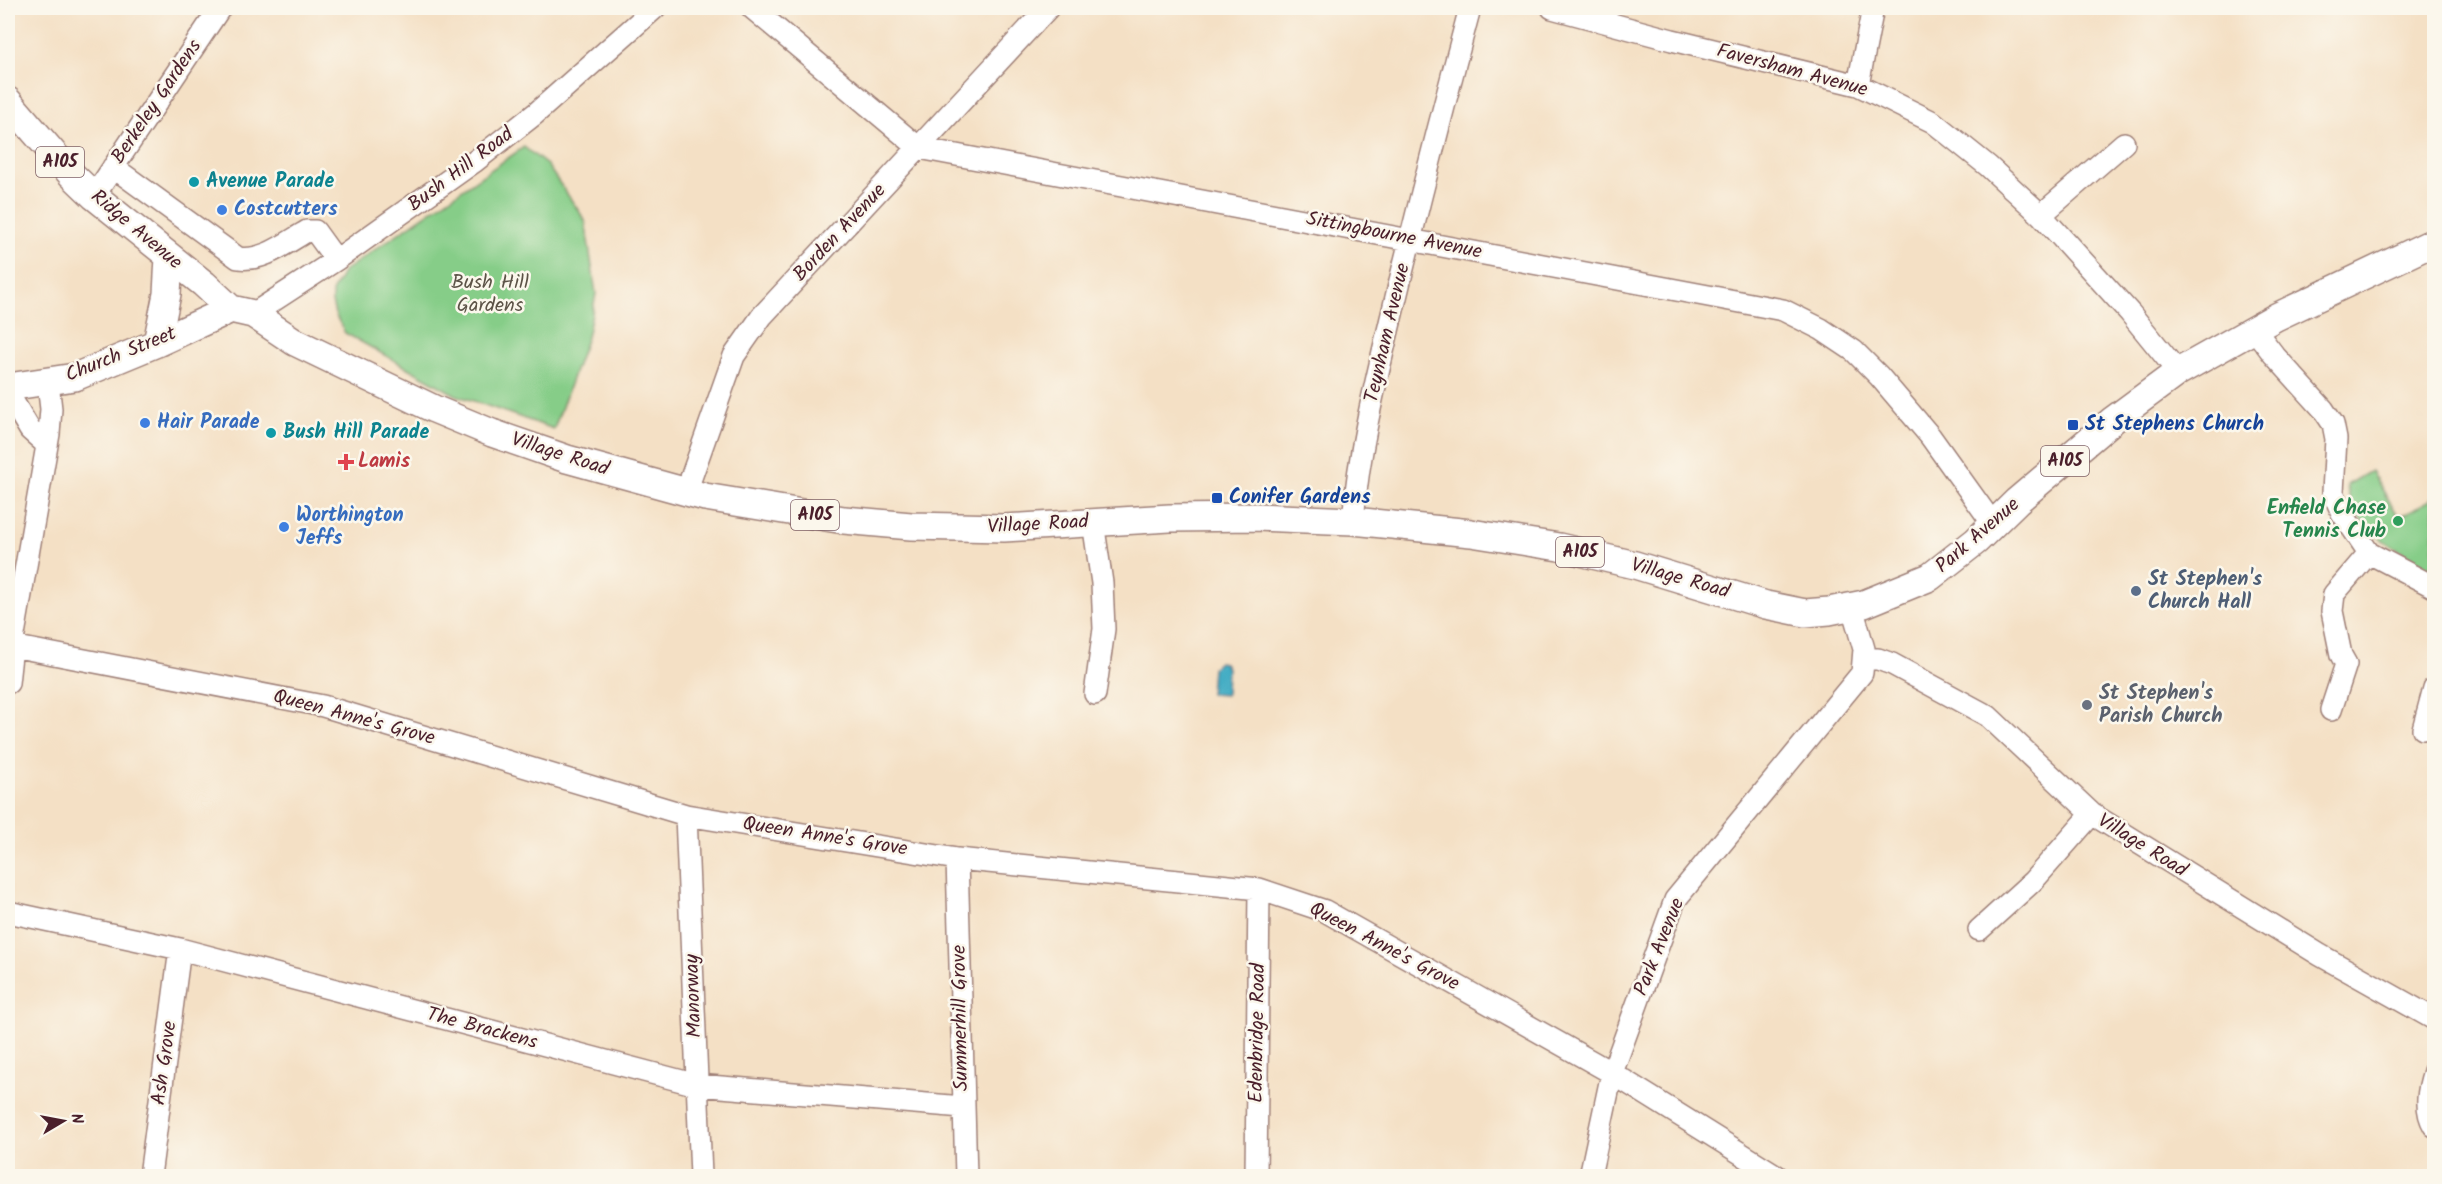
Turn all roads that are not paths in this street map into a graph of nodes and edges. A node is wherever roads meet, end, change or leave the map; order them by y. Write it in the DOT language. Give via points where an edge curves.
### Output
graph roads {
  1 [pos="220,8"];
  2 [pos="655,8"];
  3 [pos="752,8"];
  4 [pos="1048,8"];
  5 [pos="1470,8"];
  6 [pos="1552,8"];
  7 [pos="1874,8"];
  8 [pos="1858,85"];
  9 [pos="8,101"];
  10 [pos="2124,143"];
  11 [pos="919,148"];
  12 [pos="113,167"];
  13 [pos="93,196"];
  14 [pos="2041,215"];
  15 [pos="1410,239"];
  16 [pos="2434,242"];
  17 [pos="169,257"];
  18 [pos="336,260"];
  19 [pos="242,311"];
  20 [pos="2254,329"];
  21 [pos="157,343"];
  22 [pos="2178,372"];
  23 [pos="48,382"];
  24 [pos="8,387"];
  25 [pos="8,393"];
  26 [pos="47,445"];
  27 [pos="686,492"];
  28 [pos="1353,521"];
  29 [pos="1094,522"];
  30 [pos="1993,524"];
  31 [pos="2370,553"];
  32 [pos="2434,587"];
  33 [pos="1852,607"];
  34 [pos="12,645"];
  35 [pos="1865,659"];
  36 [pos="8,683"];
  37 [pos="2434,688"];
  38 [pos="1095,694"];
  39 [pos="2331,710"];
  40 [pos="2423,729"];
  41 [pos="2092,814"];
  42 [pos="687,815"];
  43 [pos="957,859"];
  44 [pos="1259,890"];
  45 [pos="8,912"];
  46 [pos="1979,930"];
  47 [pos="180,949"];
  48 [pos="2434,1018"];
  49 [pos="2434,1071"];
  50 [pos="1612,1073"];
  51 [pos="697,1085"];
  52 [pos="963,1107"];
  53 [pos="2434,1126"];
  54 [pos="150,1176"];
  55 [pos="701,1176"];
  56 [pos="966,1176"];
  57 [pos="1256,1176"];
  58 [pos="1590,1176"];
  59 [pos="1777,1176"];
  1 -- 12 [label="street, Berkeley Gardens"];
  2 -- 18 [label="street, Bush Hill Road" via="535,114"];
  3 -- 11 [label="street, Sittingbourne Avenue"];
  4 -- 11 [label="street, Borden Avenue"];
  5 -- 15 [label="street, Teynham Avenue"];
  6 -- 8 [label="street, Faversham Avenue"];
  7 -- 8 [label="street"];
  8 -- 14 [label="street, Faversham Avenue" via="1933,122"];
  9 -- 13 [label="main road, Ridge Avenue / A105"];
  10 -- 14 [label="street"];
  11 -- 15 [label="street, Sittingbourne Avenue"];
  11 -- 27 [label="street, Borden Avenue" via="762,316 734,356"];
  12 -- 13 [label="street, Berkeley Gardens"];
  12 -- 18 [label="street" via="238,258 260,257 307,231 315,231"];
  13 -- 17 [label="main road, Ridge Avenue / A105"];
  14 -- 22 [label="street, Faversham Avenue"];
  15 -- 28 [label="street, Teynham Avenue" via="1376,379"];
  15 -- 30 [label="street, Sittingbourne Avenue" via="1783,310 1821,329 1863,360 1930,436"];
  16 -- 20 [label="main road, Park Avenue / A105"];
  17 -- 19 [label="main road, Ridge Avenue / A105"];
  17 -- 21 [label="main road" via="167,294"];
  18 -- 19 [label="street, Bush Hill Road"];
  19 -- 21 [label="main road, Church Street"];
  19 -- 27 [label="main road, Village Road / A105" via="295,342 434,410 567,459"];
  20 -- 22 [label="main road, Park Avenue / A105"];
  20 -- 31 [label="street" via="2333,424 2333,492 2342,513"];
  21 -- 23 [label="main road, Church Street" via="75,377"];
  22 -- 30 [label="main road, Park Avenue / A105" via="2113,420"];
  23 -- 24 [label="main road, Church Street"];
  23 -- 26 [label="street" via="51,409"];
  25 -- 26 [label="street" via="30,430"];
  26 -- 34 [label="street"];
  27 -- 29 [label="main road, Village Road / A105" via="844,520 910,526 1004,528"];
  28 -- 29 [label="main road, Village Road / A105" via="1257,518"];
  28 -- 33 [label="main road, Village Road / A105" via="1558,547 1635,565 1793,612"];
  29 -- 38 [label="street" via="1104,629"];
  30 -- 33 [label="main road, Park Avenue / A105" via="1930,577"];
  31 -- 32 [label="street"];
  31 -- 39 [label="street" via="2334,594 2332,611 2346,664"];
  33 -- 35 [label="street"];
  34 -- 36 [label="street"];
  34 -- 42 [label="street, Queen Anne's Grove" via="323,706"];
  35 -- 41 [label="street, Village Road" via="1892,664 1988,717"];
  35 -- 50 [label="street, Park Avenue" via="1862,673 1675,900"];
  37 -- 40 [label="street"];
  41 -- 46 [label="street" via="2033,881"];
  41 -- 48 [label="street, Village Road" via="2320,955"];
  42 -- 43 [label="street, Queen Anne's Grove"];
  42 -- 51 [label="street, Manorway"];
  43 -- 44 [label="street, Queen Anne's Grove"];
  43 -- 52 [label="street, Summerhill Grove"];
  44 -- 50 [label="street, Queen Anne's Grove" via="1325,911"];
  44 -- 57 [label="street, Edenbridge Road"];
  45 -- 47 [label="street, The Brackens"];
  47 -- 51 [label="street, The Brackens"];
  47 -- 54 [label="street, Ash Grove"];
  49 -- 53 [label="street" via="2428,1088"];
  50 -- 58 [label="street, Park Avenue"];
  50 -- 59 [label="street, Queen Anne's Grove"];
  51 -- 52 [label="street, The Brackens"];
  51 -- 55 [label="street, Manorway"];
  52 -- 56 [label="street, Summerhill Grove"];
}
